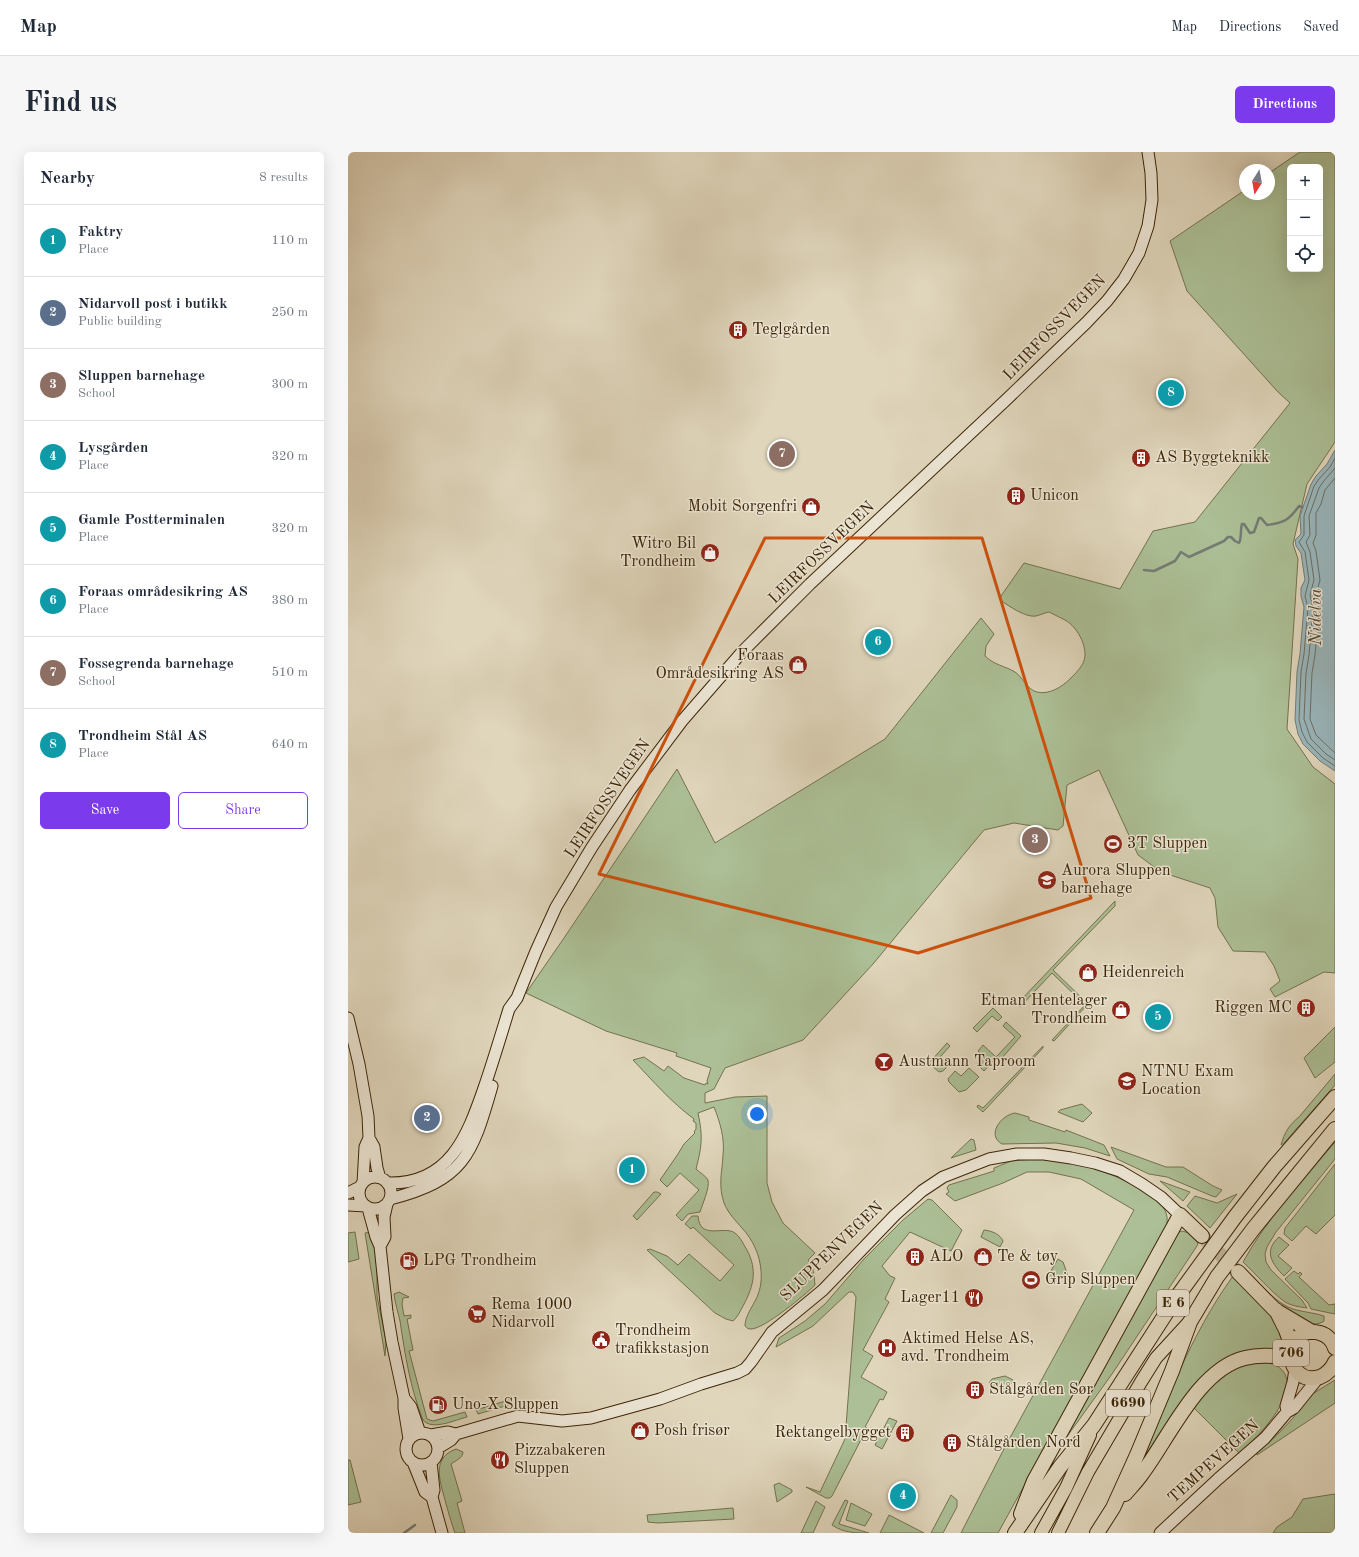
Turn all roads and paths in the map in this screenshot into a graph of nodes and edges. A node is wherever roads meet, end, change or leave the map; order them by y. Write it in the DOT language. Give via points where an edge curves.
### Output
graph roads {
  1 [pos="1148,152"];
  2 [pos="517,998"];
  3 [pos="348,1018"];
  4 [pos="1335,1097"];
  5 [pos="1335,1129"];
  6 [pos="370,1138"];
  7 [pos="384,1181"];
  8 [pos="362,1185"];
  9 [pos="348,1193"];
  10 [pos="388,1202"];
  11 [pos="348,1206"];
  12 [pos="367,1207"];
  13 [pos="1180,1214"];
  14 [pos="1202,1236"];
  15 [pos="380,1246"];
  16 [pos="1238,1272"];
  17 [pos="1275,1310"];
  18 [pos="1190,1322"];
  19 [pos="1312,1332"];
  20 [pos="1335,1348"];
  21 [pos="1293,1358"];
  22 [pos="1335,1364"];
  23 [pos="1319,1377"];
  24 [pos="404,1398"];
  25 [pos="1287,1412"];
  26 [pos="1094,1425"];
  27 [pos="425,1434"];
  28 [pos="456,1434"];
  29 [pos="409,1439"];
  30 [pos="438,1448"];
  31 [pos="413,1462"];
  32 [pos="431,1462"];
  33 [pos="432,1497"];
  34 [pos="1113,1508"];
  35 [pos="442,1533"];
  36 [pos="1014,1533"];
  37 [pos="1041,1533"];
  38 [pos="1058,1533"];
  39 [pos="1097,1533"];
  40 [pos="1160,1533"];
  1 -- 2 [label="street, LEIRFOSSVEGEN" via="1152,200 1148,226 1139,253 1124,279 1086,323 742,652 682,721 630,790 556,907"];
  2 -- 7 [label="street, LEIRFOSSVEGEN" via="509,1009 476,1113 461,1144 451,1157 430,1174 408,1182"];
  2 -- 10 [label="street, LEIRFOSSVEGEN" via="517,1010 481,1124 469,1152 455,1169 440,1181"];
  3 -- 6 [label="street" via="359,1064"];
  4 -- 26 [label="highway, E 6" via="1274,1167 1226,1228"];
  5 -- 18 [label="highway, E 6" via="1217,1277"];
  6 -- 7 [label="street" via="377,1168"];
  6 -- 8 [label="street" via="365,1147"];
  7 -- 8 [label="street" via="373,1178"];
  7 -- 10 [label="street" via="391,1190"];
  8 -- 9 [label="street"];
  8 -- 12 [label="street" via="360,1198"];
  10 -- 12 [label="street" via="377,1209"];
  10 -- 15 [label="street" via="384,1217 384,1237"];
  11 -- 12 [label="street"];
  12 -- 15 [label="street"];
  13 -- 14 [label="highway, SLUPPENVEGEN"];
  13 -- 28 [label="street, SLUPPENVEGEN" via="1142,1184 1120,1171 1095,1163 1044,1154 1017,1154 989,1159 943,1178 922,1191 895,1215 823,1290 772,1332 745,1369 660,1400 591,1418 562,1421 518,1416"];
  13 -- 36 [label="highway, E 6" via="1034,1481"];
  15 -- 24 [label="street" via="387,1312"];
  16 -- 17 [label="highway, 706"];
  17 -- 19 [label="highway, 706"];
  17 -- 21 [label="highway, 706" via="1286,1330"];
  18 -- 34 [label="highway, E 6" via="1172,1371"];
  18 -- 38 [label="main road, 6690" via="1156,1358 1140,1382 1088,1472"];
  19 -- 20 [label="highway, 706" via="1327,1336"];
  19 -- 21 [label="highway, 706" via="1302,1335 1294,1342"];
  21 -- 23 [label="highway, 706" via="1304,1376"];
  21 -- 25 [label="street" via="1293,1382 1286,1406"];
  21 -- 34 [label="highway, E 6" via="1267,1355 1244,1358 1219,1371 1198,1393 1141,1475"];
  22 -- 23 [label="highway, 706" via="1326,1374"];
  23 -- 25 [label="street, TEMPEVEGEN" via="1294,1408"];
  24 -- 27 [label="street"];
  24 -- 29 [label="street"];
  25 -- 40 [label="street, TEMPEVEGEN" via="1265,1438"];
  26 -- 36 [label="highway, E 6" via="1060,1467"];
  26 -- 37 [label="main road, 6690" via="1066,1488"];
  27 -- 28 [label="street, SLUPPENVEGEN"];
  27 -- 29 [label="street" via="415,1434"];
  27 -- 30 [label="street" via="435,1439"];
  28 -- 30 [label="street, SLUPPENVEGEN"];
  29 -- 31 [label="street" via="406,1451"];
  30 -- 32 [label="street"];
  31 -- 32 [label="street"];
  31 -- 33 [label="street" via="425,1492"];
  32 -- 33 [label="street" via="434,1490"];
  33 -- 35 [label="street"];
  34 -- 39 [label="highway, E 6"];
}
